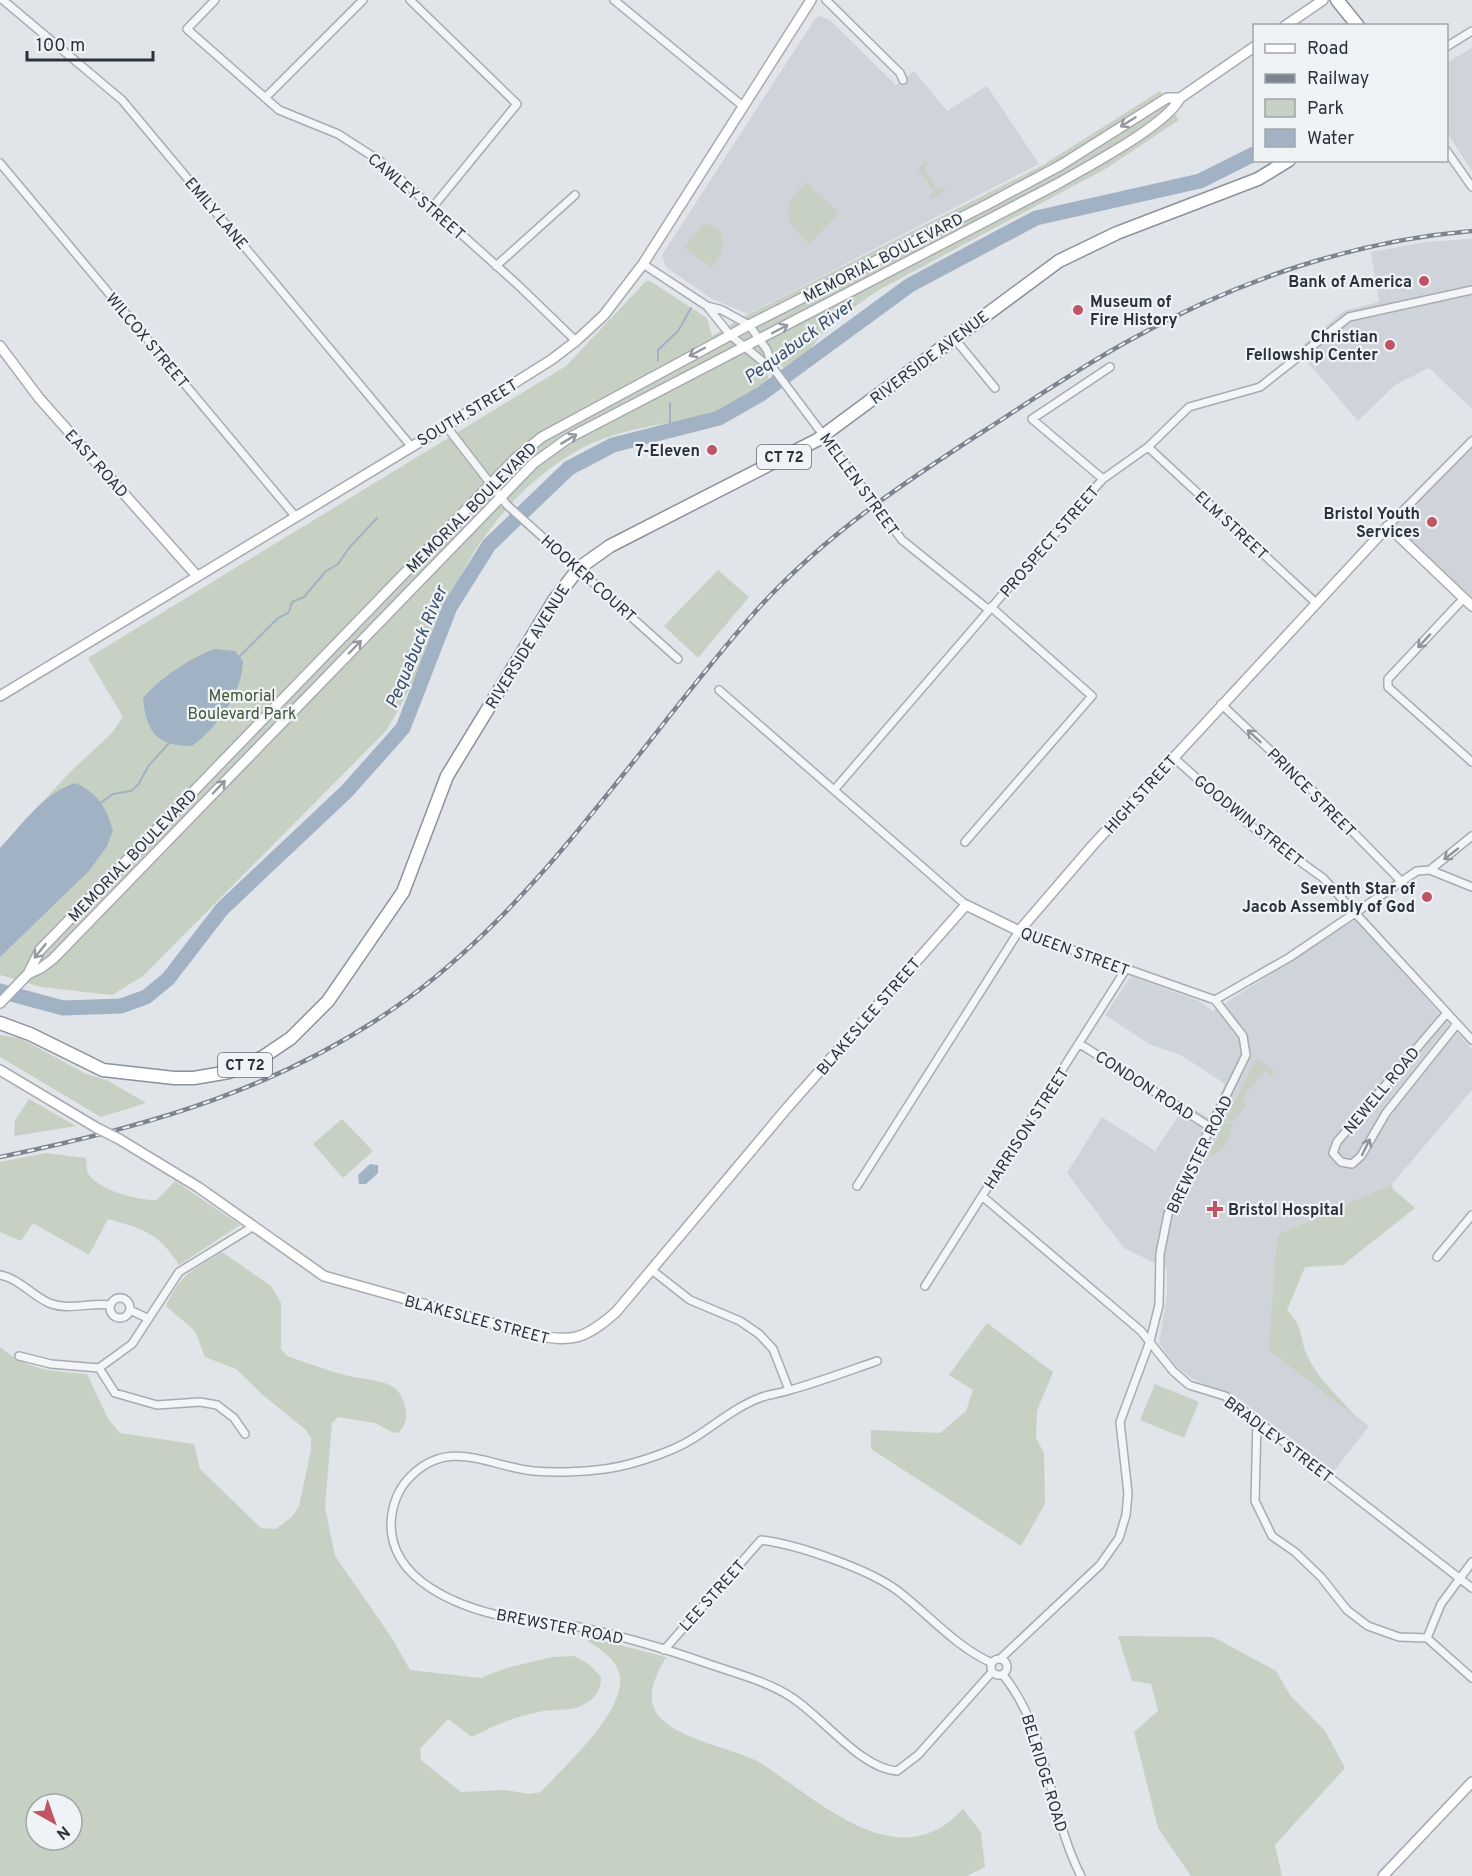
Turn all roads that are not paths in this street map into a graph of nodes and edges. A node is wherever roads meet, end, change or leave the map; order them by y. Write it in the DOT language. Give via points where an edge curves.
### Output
graph roads {
  1 [pos="3,0"];
  2 [pos="215,0"];
  3 [pos="363,0"];
  4 [pos="410,0"];
  5 [pos="614,0"];
  6 [pos="811,0"];
  7 [pos="826,0"];
  8 [pos="1323,0"];
  9 [pos="1337,0"];
  10 [pos="1288,24"];
  11 [pos="1356,24"];
  12 [pos="1472,32"];
  13 [pos="1448,46"];
  14 [pos="1253,48"];
  15 [pos="903,80"];
  16 [pos="265,98"];
  17 [pos="1180,98"];
  18 [pos="744,107"];
  19 [pos="1448,153"];
  20 [pos="1286,162"];
  21 [pos="0,163"];
  22 [pos="1472,187"];
  23 [pos="575,195"];
  24 [pos="432,208"];
  25 [pos="643,264"];
  26 [pos="496,266"];
  27 [pos="1472,290"];
  28 [pos="707,306"];
  29 [pos="749,324"];
  30 [pos="730,335"];
  31 [pos="954,338"];
  32 [pos="761,339"];
  33 [pos="576,341"];
  34 [pos="0,346"];
  35 [pos="744,348"];
  36 [pos="1110,367"];
  37 [pos="773,368"];
  38 [pos="995,388"];
  39 [pos="446,426"];
  40 [pos="825,435"];
  41 [pos="1472,441"];
  42 [pos="411,446"];
  43 [pos="1148,447"];
  44 [pos="1103,479"];
  45 [pos="491,483"];
  46 [pos="501,496"];
  47 [pos="296,516"];
  48 [pos="1388,526"];
  49 [pos="579,568"];
  50 [pos="197,576"];
  51 [pos="1464,598"];
  52 [pos="1316,603"];
  53 [pos="1472,606"];
  54 [pos="990,609"];
  55 [pos="678,659"];
  56 [pos="719,690"];
  57 [pos="0,696"];
  58 [pos="1221,704"];
  59 [pos="1173,757"];
  60 [pos="1472,762"];
  61 [pos="835,789"];
  62 [pos="1472,836"];
  63 [pos="965,842"];
  64 [pos="1430,870"];
  65 [pos="1400,880"];
  66 [pos="1472,887"];
  67 [pos="966,904"];
  68 [pos="1355,912"];
  69 [pos="1019,931"];
  70 [pos="1126,969"];
  71 [pos="26,976"];
  72 [pos="1215,1000"];
  73 [pos="3,1001"];
  74 [pos="1446,1014"];
  75 [pos="0,1023"];
  76 [pos="1457,1024"];
  77 [pos="1472,1040"];
  78 [pos="1080,1044"];
  79 [pos="0,1070"];
  80 [pos="1210,1127"];
  81 [pos="857,1186"];
  82 [pos="982,1196"];
  83 [pos="1472,1215"];
  84 [pos="254,1226"];
  85 [pos="1437,1257"];
  86 [pos="653,1271"];
  87 [pos="0,1275"];
  88 [pos="925,1286"];
  89 [pos="111,1305"];
  90 [pos="130,1310"];
  91 [pos="147,1318"];
  92 [pos="1150,1341"];
  93 [pos="19,1356"];
  94 [pos="877,1361"];
  95 [pos="99,1368"];
  96 [pos="789,1390"];
  97 [pos="1257,1421"];
  98 [pos="245,1434"];
  99 [pos="1472,1562"];
  100 [pos="1460,1577"];
  101 [pos="1472,1588"];
  102 [pos="1427,1638"];
  103 [pos="664,1650"];
  104 [pos="1000,1659"];
  105 [pos="992,1663"];
  106 [pos="992,1672"];
  107 [pos="1003,1675"];
  108 [pos="1472,1678"];
  109 [pos="1472,1782"];
  110 [pos="1081,1876"];
  111 [pos="1383,1876"];
  1 -- 42 [label="street, EMILY LANE" via="122,100"];
  2 -- 16 [label="street, CAWLEY STREET" via="187,29"];
  3 -- 16 [label="street"];
  4 -- 24 [label="street" via="517,104"];
  5 -- 18 [label="street"];
  6 -- 18 [label="main road, SOUTH STREET"];
  7 -- 15 [label="street"];
  8 -- 10 [label="main road"];
  9 -- 11 [label="highway"];
  12 -- 13 [label="street"];
  14 -- 17 [label="main road, MEMORIAL BOULEVARD"];
  16 -- 24 [label="street, CAWLEY STREET" via="281,112 338,134 368,152"];
  17 -- 29 [label="main road, MEMORIAL BOULEVARD, one-way" via="1167,98 1060,165 988,204"];
  32 -- 17 [label="main road, MEMORIAL BOULEVARD, one-way" via="1059,183 1175,109"];
  18 -- 25 [label="main road, SOUTH STREET"];
  19 -- 22 [label="street"];
  20 -- 31 [label="highway, RIVERSIDE AVENUE / CT 72" via="1258,179 1116,234 1059,261"];
  21 -- 47 [label="street, WILCOX STREET"];
  23 -- 26 [label="street"];
  24 -- 26 [label="street, CAWLEY STREET"];
  25 -- 28 [label="street, MELLEN STREET"];
  25 -- 33 [label="main road, SOUTH STREET" via="604,315"];
  26 -- 33 [label="street, CAWLEY STREET"];
  27 -- 43 [label="street, PROSPECT STREET" via="1349,317 1260,387 1189,407"];
  28 -- 29 [label="street, MELLEN STREET"];
  28 -- 30 [label="street, MELLEN STREET"];
  29 -- 30 [label="main road, MEMORIAL BOULEVARD"];
  29 -- 32 [label="street, MELLEN STREET"];
  30 -- 35 [label="street, MELLEN STREET"];
  30 -- 45 [label="main road, MEMORIAL BOULEVARD, one-way" via="561,425 516,458"];
  31 -- 38 [label="street"];
  31 -- 40 [label="highway, RIVERSIDE AVENUE / CT 72"];
  32 -- 35 [label="main road, MEMORIAL BOULEVARD"];
  32 -- 37 [label="street, MELLEN STREET"];
  33 -- 39 [label="main road, SOUTH STREET"];
  34 -- 50 [label="main road, EAST ROAD" via="39,398"];
  35 -- 37 [label="street, MELLEN STREET"];
  46 -- 35 [label="main road, MEMORIAL BOULEVARD, one-way" via="534,463 567,439"];
  36 -- 44 [label="street" via="1032,418"];
  37 -- 40 [label="street, MELLEN STREET"];
  39 -- 42 [label="main road, SOUTH STREET"];
  39 -- 45 [label="street, HOOKER COURT"];
  40 -- 49 [label="highway, RIVERSIDE AVENUE / CT 72" via="610,546"];
  40 -- 54 [label="street, MELLEN STREET" via="902,540"];
  41 -- 48 [label="street, HIGH STREET"];
  42 -- 47 [label="main road, SOUTH STREET"];
  43 -- 44 [label="street, PROSPECT STREET"];
  43 -- 52 [label="street, ELM STREET"];
  44 -- 54 [label="street, PROSPECT STREET"];
  45 -- 46 [label="street, HOOKER COURT"];
  45 -- 71 [label="main road, MEMORIAL BOULEVARD, one-way" via="39,950"];
  46 -- 49 [label="street, HOOKER COURT"];
  71 -- 46 [label="main road, MEMORIAL BOULEVARD, one-way" via="53,959"];
  47 -- 50 [label="main road, SOUTH STREET"];
  48 -- 51 [label="main road"];
  48 -- 52 [label="main road, HIGH STREET"];
  49 -- 55 [label="street, HOOKER COURT"];
  49 -- 75 [label="highway, RIVERSIDE AVENUE / CT 72" via="555,599 447,777 403,892 328,1001 291,1038 229,1072 174,1078 103,1070"];
  50 -- 57 [label="main road, SOUTH STREET"];
  51 -- 53 [label="main road"];
  51 -- 60 [label="street, one-way" via="1388,679 1388,687"];
  52 -- 58 [label="main road, HIGH STREET"];
  54 -- 61 [label="street, PROSPECT STREET"];
  54 -- 63 [label="street, MELLEN STREET" via="1092,696"];
  56 -- 61 [label="street, QUEEN STREET"];
  58 -- 59 [label="main road, HIGH STREET"];
  65 -- 58 [label="street, PRINCE STREET, one-way"];
  59 -- 68 [label="street, GOODWIN STREET" via="1247,823 1323,878"];
  59 -- 69 [label="main road, HIGH STREET"];
  61 -- 67 [label="street, QUEEN STREET"];
  62 -- 64 [label="street, one-way"];
  64 -- 65 [label="street" via="1417,871"];
  64 -- 66 [label="street"];
  65 -- 68 [label="street"];
  67 -- 69 [label="main road, QUEEN STREET"];
  67 -- 86 [label="main road, BLAKESLEE STREET" via="787,1108"];
  68 -- 72 [label="street" via="1290,957"];
  68 -- 74 [label="street, GOODWIN STREET"];
  69 -- 70 [label="street, QUEEN STREET"];
  69 -- 81 [label="street, HIGH STREET"];
  70 -- 72 [label="street, QUEEN STREET"];
  70 -- 78 [label="street, HARRISON STREET"];
  71 -- 73 [label="main road, MEMORIAL BOULEVARD"];
  72 -- 80 [label="street, BREWSTER ROAD" via="1243,1036 1247,1049"];
  74 -- 76 [label="street, GOODWIN STREET"];
  74 -- 76 [label="street, NEWELL ROAD, one-way" via="1337,1142 1334,1153 1341,1162 1352,1164 1362,1156 1380,1121"];
  76 -- 77 [label="street, GOODWIN STREET"];
  78 -- 80 [label="street, CONDON ROAD"];
  78 -- 82 [label="street, HARRISON STREET"];
  79 -- 84 [label="main road, BLAKESLEE STREET, bridge" via="173,1171"];
  80 -- 92 [label="street, BREWSTER ROAD" via="1168,1214 1160,1254 1159,1305"];
  82 -- 88 [label="street, HARRISON STREET"];
  82 -- 92 [label="street, BRADLEY STREET"];
  83 -- 85 [label="street"];
  84 -- 86 [label="main road, BLAKESLEE STREET" via="336,1281 559,1340 595,1331"];
  84 -- 91 [label="street" via="179,1272"];
  86 -- 96 [label="street" via="690,1300 740,1321 759,1334 773,1349"];
  87 -- 89 [label="street" via="13,1277 38,1296 62,1307"];
  89 -- 90 [label="street" via="115,1299 123,1298"];
  89 -- 90 [label="street" via="113,1314 119,1317"];
  90 -- 91 [label="street"];
  91 -- 95 [label="street" via="132,1344"];
  92 -- 97 [label="street, BRADLEY STREET" via="1173,1371 1189,1384 1225,1396"];
  92 -- 104 [label="street, BREWSTER ROAD" via="1120,1422 1128,1493 1119,1538 1100,1565"];
  93 -- 95 [label="street" via="51,1364"];
  94 -- 96 [label="street, BREWSTER ROAD"];
  95 -- 98 [label="street" via="115,1393 157,1406 200,1402 216,1405 234,1418"];
  96 -- 103 [label="street, BREWSTER ROAD" via="762,1397 730,1413 691,1440 612,1467 534,1471 449,1455 428,1462 397,1494 391,1512 396,1551 405,1567 425,1584 464,1604 506,1618 573,1626"];
  97 -- 100 [label="street, BRADLEY STREET"];
  97 -- 102 [label="street" via="1256,1501 1272,1536 1295,1552 1347,1610 1368,1626 1399,1637"];
  99 -- 100 [label="street"];
  100 -- 101 [label="street, BRADLEY STREET"];
  100 -- 102 [label="street" via="1441,1604"];
  102 -- 108 [label="street"];
  103 -- 105 [label="street, LEE STREET" via="761,1540 778,1542 864,1572 894,1588 971,1653"];
  103 -- 106 [label="street, BREWSTER ROAD" via="790,1696 868,1762 883,1770 897,1771 918,1755"];
  104 -- 105 [label="street"];
  104 -- 107 [label="street" via="1007,1664"];
  105 -- 106 [label="street"];
  106 -- 107 [label="street"];
  107 -- 110 [label="street, BELRIDGE ROAD" via="1024,1704 1066,1843"];
  109 -- 111 [label="main road"];
}
